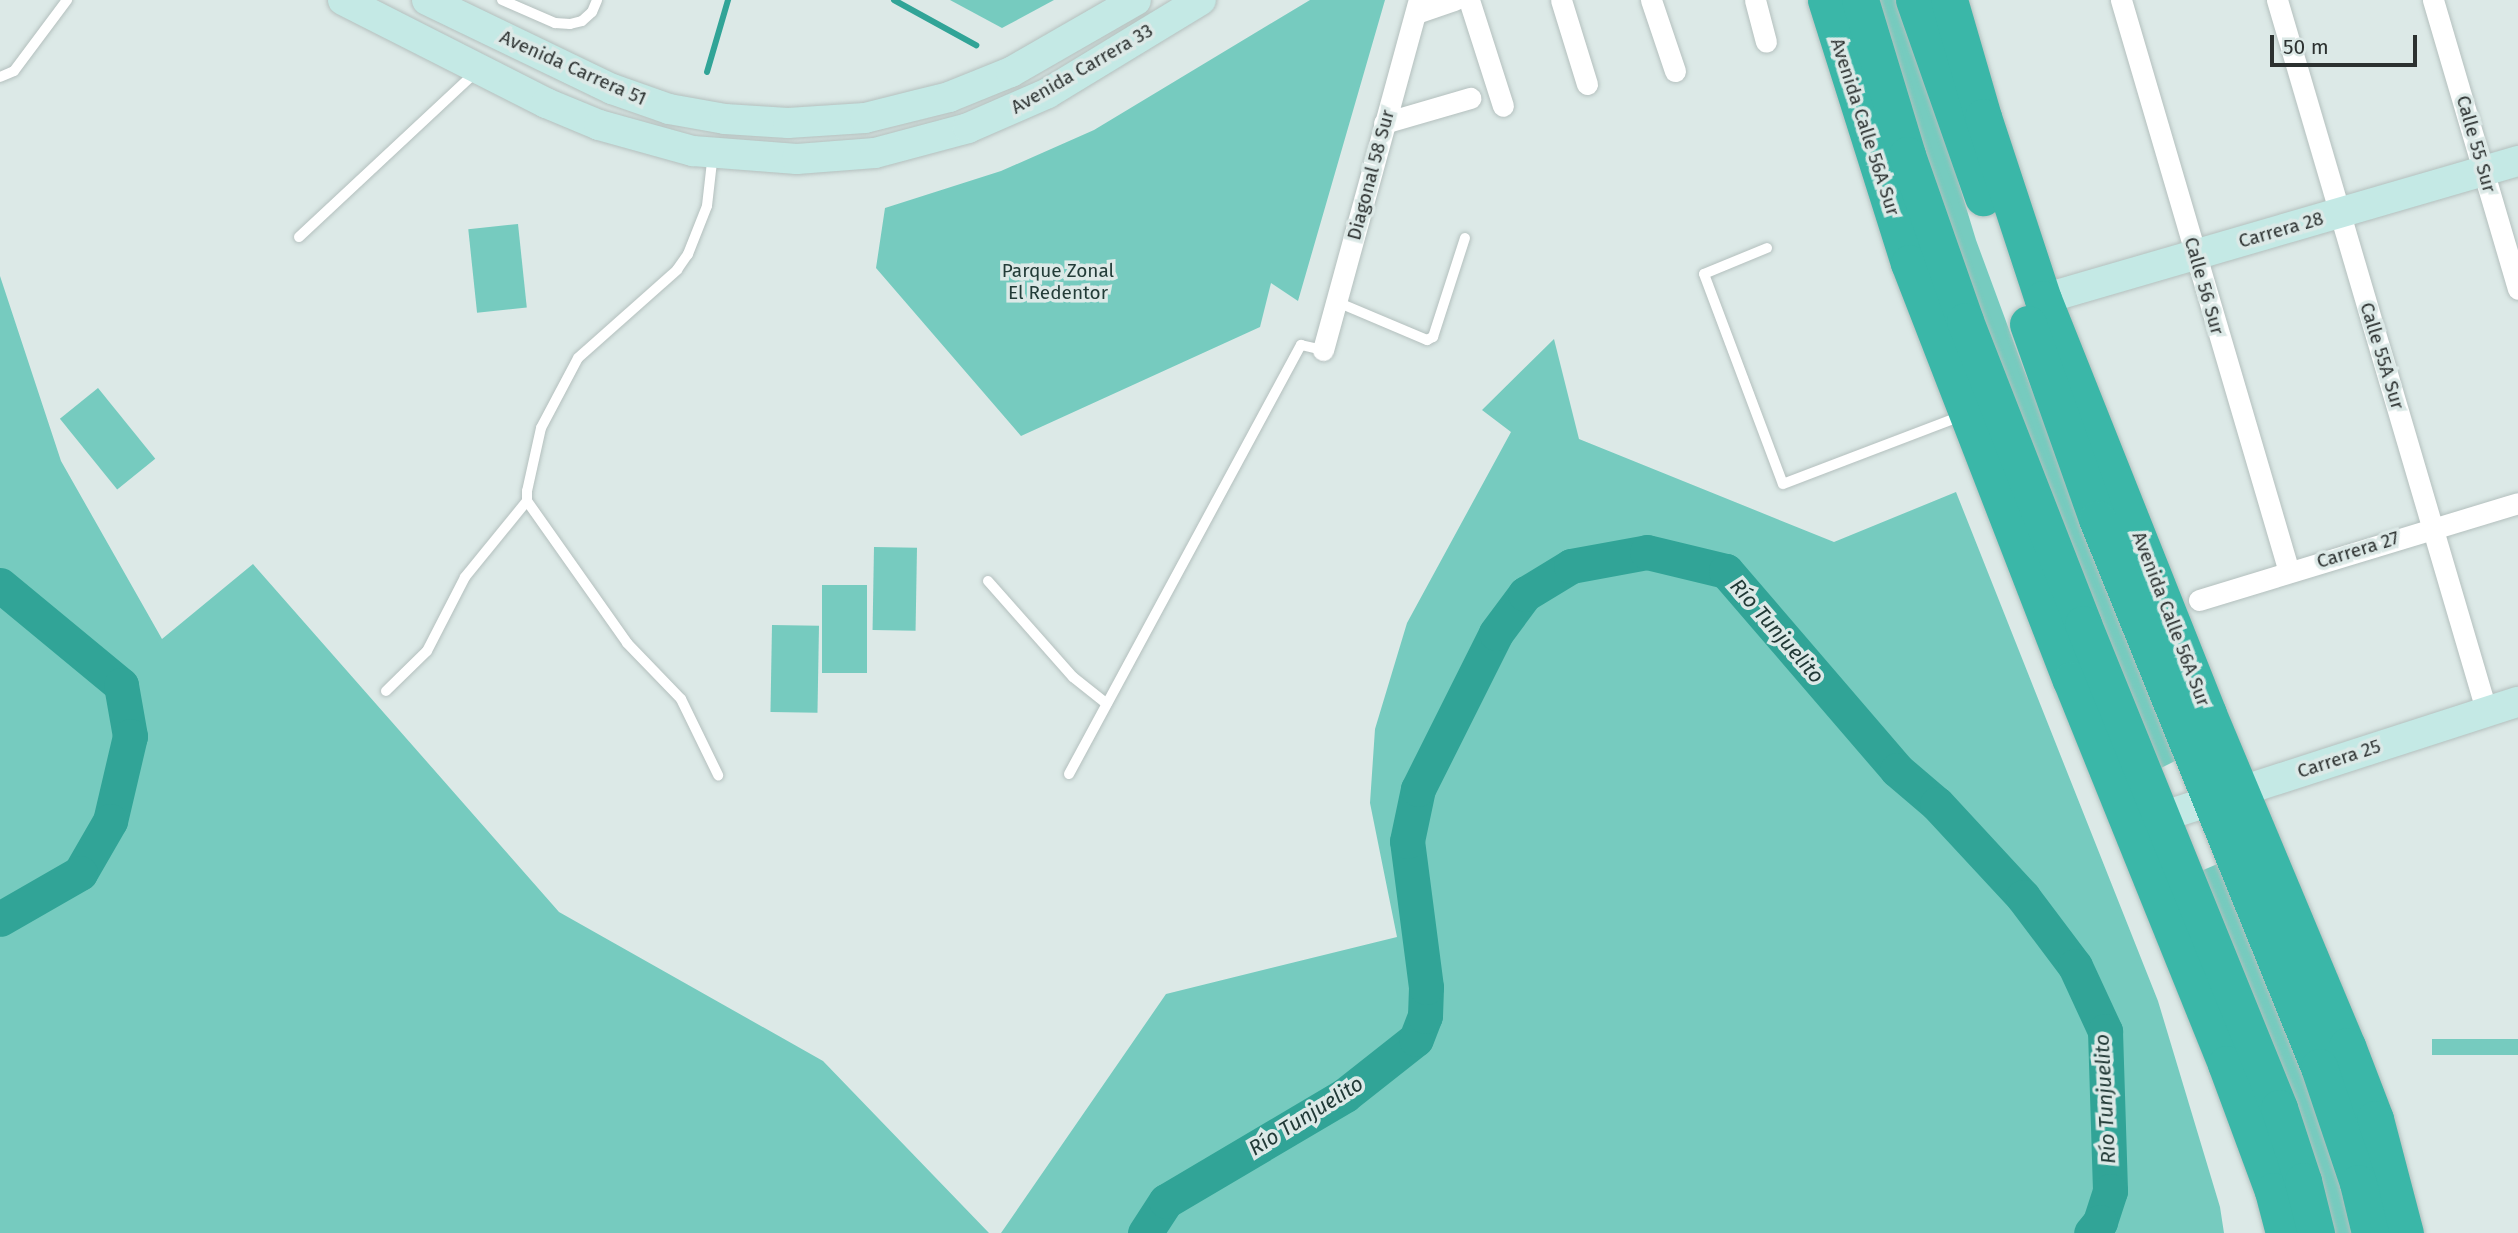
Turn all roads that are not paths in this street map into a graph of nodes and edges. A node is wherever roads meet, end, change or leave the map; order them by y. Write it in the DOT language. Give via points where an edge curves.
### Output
graph roads {
  1 [pos="67,0"];
  2 [pos="343,0"];
  3 [pos="427,0"];
  4 [pos="502,0"];
  5 [pos="597,0"];
  6 [pos="1136,0"];
  7 [pos="1201,0"];
  8 [pos="1454,0"];
  9 [pos="1469,0"];
  10 [pos="1560,0"];
  11 [pos="1651,0"];
  12 [pos="1755,0"];
  13 [pos="1826,0"];
  14 [pos="1860,0"];
  15 [pos="1914,0"];
  16 [pos="1949,0"];
  17 [pos="2121,0"];
  18 [pos="2277,0"];
  19 [pos="2433,0"];
  20 [pos="1417,6"];
  21 [pos="1766,42"];
  22 [pos="480,69"];
  23 [pos="1675,71"];
  24 [pos="1012,72"];
  25 [pos="0,77"];
  26 [pos="1587,84"];
  27 [pos="1470,98"];
  28 [pos="1503,106"];
  29 [pos="1384,123"];
  30 [pos="920,142"];
  31 [pos="713,153"];
  32 [pos="2518,161"];
  33 [pos="2484,171"];
  34 [pos="2340,213"];
  35 [pos="299,237"];
  36 [pos="1465,239"];
  37 [pos="1767,248"];
  38 [pos="2195,255"];
  39 [pos="2518,289"];
  40 [pos="2043,299"];
  41 [pos="1337,302"];
  42 [pos="1323,350"];
  43 [pos="1967,414"];
  44 [pos="527,501"];
  45 [pos="2518,503"];
  46 [pos="2097,519"];
  47 [pos="2043,521"];
  48 [pos="2433,527"];
  49 [pos="2289,572"];
  50 [pos="2155,577"];
  51 [pos="988,581"];
  52 [pos="2199,600"];
  53 [pos="386,691"];
  54 [pos="2518,702"];
  55 [pos="1107,704"];
  56 [pos="2487,713"];
  57 [pos="1069,774"];
  58 [pos="718,775"];
  59 [pos="2225,796"];
  60 [pos="2161,817"];
  61 [pos="2355,1067"];
  62 [pos="2349,1156"];
  63 [pos="2284,1233"];
  64 [pos="2316,1233"];
  65 [pos="2370,1233"];
  66 [pos="2406,1233"];
  1 -- 25 [label="lane" via="14,71"];
  2 -- 22 [label="main road, Avenida Carrera 51"];
  3 -- 24 [label="main road, Avenida Carrera 51" via="612,89 669,108 725,119 788,123 865,118 949,97"];
  4 -- 5 [label="lane" via="542,19 570,24 582,21"];
  6 -- 24 [label="main road, Avenida Carrera 33"];
  7 -- 30 [label="main road, Avenida Carrera 33" via="1048,93 968,128"];
  8 -- 20 [label="street"];
  9 -- 28 [label="street"];
  10 -- 26 [label="street"];
  11 -- 23 [label="street"];
  12 -- 21 [label="street"];
  13 -- 43 [label="highway, Avenida Calle 56A Sur" via="1904,250"];
  14 -- 47 [label="highway, Avenida Calle 56A Sur" via="1907,155 1965,321"];
  15 -- 46 [label="highway, Avenida Calle 56A Sur"];
  16 -- 40 [label="highway, Avenida Calle 56A Sur"];
  17 -- 38 [label="street, Calle 56 Sur"];
  18 -- 34 [label="street, Calle 55A Sur"];
  19 -- 33 [label="street, Calle 55 Sur"];
  20 -- 29 [label="street, Diagonal 58 Sur"];
  22 -- 31 [label="main road, Avenida Carrera 51" via="599,125"];
  22 -- 35 [label="lane"];
  27 -- 29 [label="street"];
  29 -- 41 [label="street, Diagonal 58 Sur"];
  30 -- 31 [label="main road, Avenida Carrera 51" via="837,158"];
  31 -- 44 [label="lane" via="707,206 688,254 677,270 578,358 541,428"];
  32 -- 33 [label="main road, Carrera 28"];
  33 -- 34 [label="main road, Carrera 28"];
  33 -- 39 [label="street, Calle 55 Sur"];
  34 -- 38 [label="main road, Carrera 28"];
  34 -- 48 [label="street, Calle 55A Sur"];
  36 -- 41 [label="lane" via="1433,337 1427,340"];
  37 -- 43 [label="lane" via="1704,274 1783,484"];
  38 -- 40 [label="main road, Carrera 28"];
  38 -- 49 [label="street, Calle 56 Sur"];
  40 -- 50 [label="highway, Avenida Calle 56A Sur"];
  41 -- 42 [label="street, Diagonal 58 Sur"];
  42 -- 55 [label="lane" via="1301,345"];
  43 -- 47 [label="highway"];
  43 -- 63 [label="highway, Avenida Calle 56A Sur" via="2227,1064"];
  44 -- 53 [label="lane" via="465,577 427,651"];
  44 -- 58 [label="lane" via="627,643 681,699"];
  45 -- 48 [label="street, Carrera 27"];
  46 -- 50 [label="highway"];
  46 -- 59 [label="highway, Avenida Calle 56A Sur"];
  47 -- 60 [label="highway, Avenida Calle 56A Sur"];
  48 -- 49 [label="street, Carrera 27"];
  48 -- 56 [label="street, Calle 55A Sur"];
  49 -- 52 [label="street, Carrera 27"];
  50 -- 59 [label="highway, Avenida Calle 56A Sur"];
  51 -- 55 [label="lane" via="1073,677"];
  54 -- 56 [label="main road, Carrera 25"];
  55 -- 57 [label="lane"];
  56 -- 59 [label="main road, Carrera 25"];
  59 -- 60 [label="main road, Carrera 25"];
  59 -- 61 [label="highway, Avenida Calle 56A Sur"];
  59 -- 62 [label="highway, Avenida Calle 56A Sur"];
  60 -- 64 [label="highway, Avenida Calle 56A Sur" via="2279,1108"];
  61 -- 62 [label="highway"];
  61 -- 66 [label="highway, Avenida Calle 56A Sur" via="2391,1172"];
  62 -- 65 [label="highway, Avenida Calle 56A Sur"];
}
